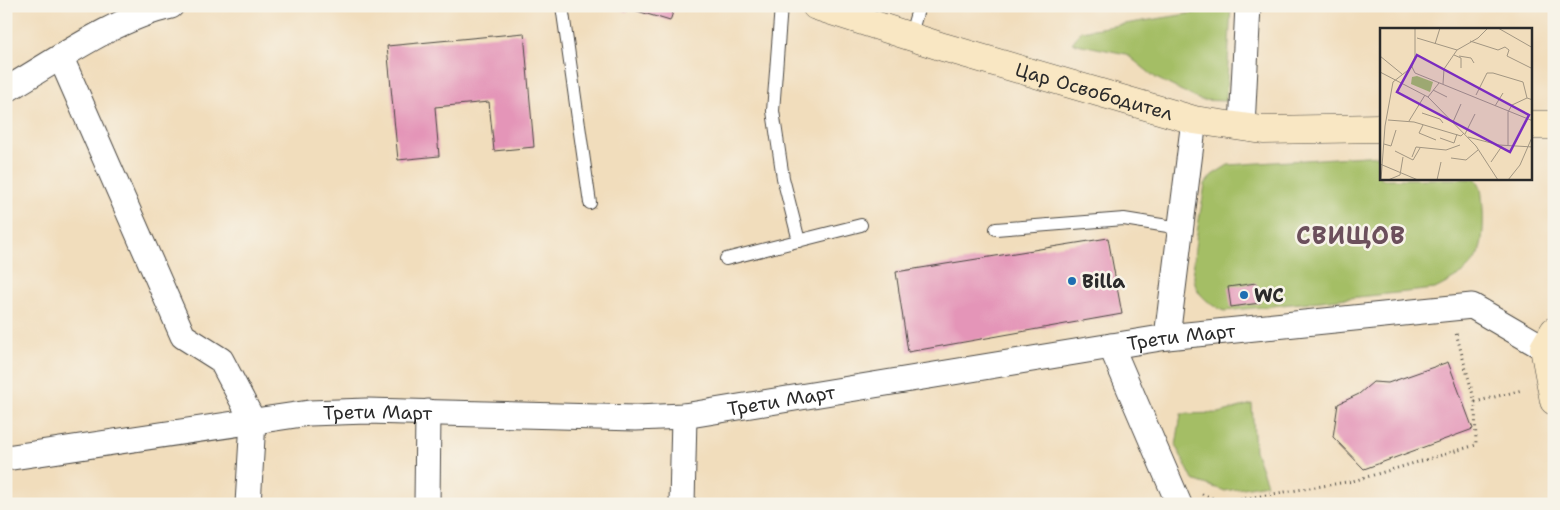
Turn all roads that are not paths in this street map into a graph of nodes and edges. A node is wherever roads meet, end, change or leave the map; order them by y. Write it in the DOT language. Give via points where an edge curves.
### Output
graph roads {
  1 [pos="171,6"];
  2 [pos="562,6"];
  3 [pos="781,6"];
  4 [pos="816,6"];
  5 [pos="918,6"];
  6 [pos="1248,6"];
  7 [pos="115,16"];
  8 [pos="910,37"];
  9 [pos="61,58"];
  10 [pos="6,90"];
  11 [pos="1194,120"];
  12 [pos="1532,125"];
  13 [pos="1554,125"];
  14 [pos="1242,127"];
  15 [pos="1380,128"];
  16 [pos="590,203"];
  17 [pos="861,225"];
  18 [pos="1180,228"];
  19 [pos="996,229"];
  20 [pos="799,241"];
  21 [pos="726,259"];
  22 [pos="1551,335"];
  23 [pos="1167,337"];
  24 [pos="1111,346"];
  25 [pos="1554,401"];
  26 [pos="428,412"];
  27 [pos="684,416"];
  28 [pos="252,421"];
  29 [pos="6,458"];
  30 [pos="1190,499"];
  31 [pos="248,504"];
  32 [pos="427,504"];
  33 [pos="682,504"];
  1 -- 7 [label="street"];
  2 -- 16 [label="lane"];
  3 -- 20 [label="lane" via="773,111 783,178"];
  4 -- 8 [label="street, Цар Освободител"];
  5 -- 8 [label="lane"];
  6 -- 14 [label="street"];
  7 -- 9 [label="street"];
  8 -- 11 [label="street, Цар Освободител"];
  9 -- 10 [label="street"];
  9 -- 28 [label="street" via="183,336 221,360"];
  11 -- 14 [label="street, Цар Освободител"];
  11 -- 18 [label="street"];
  12 -- 13 [label="street"];
  14 -- 15 [label="street, Цар Освободител" via="1263,130"];
  17 -- 20 [label="lane"];
  18 -- 19 [label="lane" via="1124,219"];
  18 -- 23 [label="street"];
  20 -- 21 [label="lane"];
  22 -- 23 [label="street, Трети Март" via="1472,306"];
  22 -- 25 [label="street"];
  23 -- 24 [label="street, Трети Март"];
  24 -- 27 [label="street, Трети Март"];
  24 -- 30 [label="street"];
  26 -- 27 [label="street, Трети Март" via="636,418"];
  26 -- 28 [label="street, Трети Март" via="309,413"];
  26 -- 32 [label="street"];
  27 -- 33 [label="street"];
  28 -- 29 [label="street, Трети Март"];
  28 -- 31 [label="street"];
}
